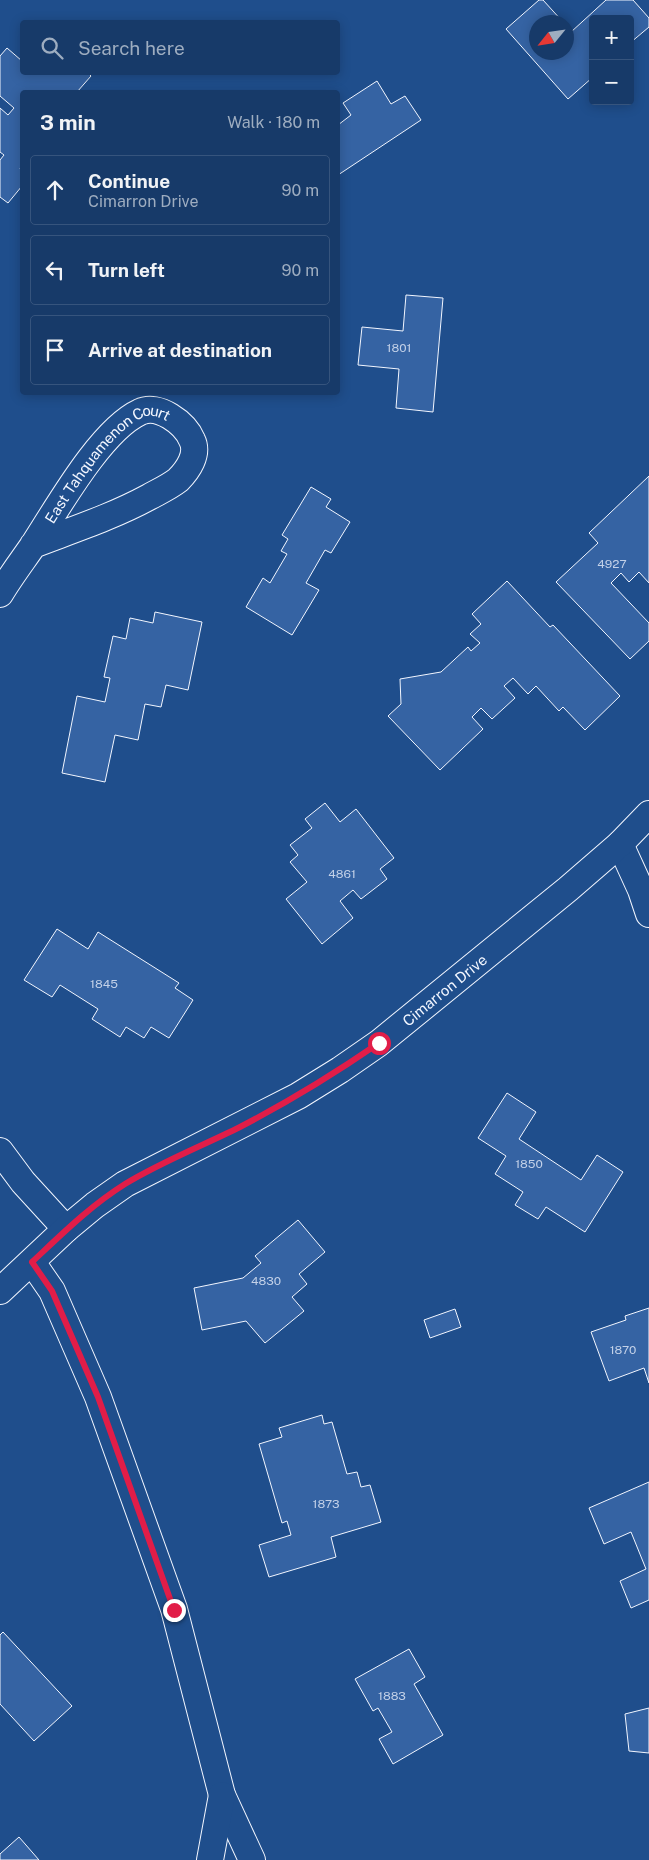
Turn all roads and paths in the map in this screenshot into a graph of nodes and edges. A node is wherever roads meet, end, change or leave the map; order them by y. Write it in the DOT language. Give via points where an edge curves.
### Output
graph roads {
  1 [pos="33,545"];
  2 [pos="0,594"];
  3 [pos="649,814"];
  4 [pos="620,844"];
  5 [pos="649,914"];
  6 [pos="0,1151"];
  7 [pos="66,1229"];
  8 [pos="32,1262"];
  9 [pos="0,1291"];
  10 [pos="222,1795"];
  11 [pos="210,1860"];
  12 [pos="252,1860"];
  1 -- 1 [label="street, East Tahquamenon Court" via="75,481 112,433 142,410 157,410 169,415 193,440 193,457 187,470 170,486 138,503"];
  1 -- 2 [label="street, East Tahquamenon Court"];
  3 -- 4 [label="street, Cimarron Drive"];
  4 -- 5 [label="street" via="642,890"];
  4 -- 7 [label="street, Cimarron Drive" via="379,1043 290,1100 125,1184"];
  6 -- 7 [label="street" via="22,1182"];
  7 -- 8 [label="street, Cimarron Drive"];
  8 -- 9 [label="street, Cimarron Drive"];
  8 -- 10 [label="street" via="52,1291 98,1397 174,1610"];
  10 -- 11 [label="street"];
  10 -- 12 [label="street"];
}
